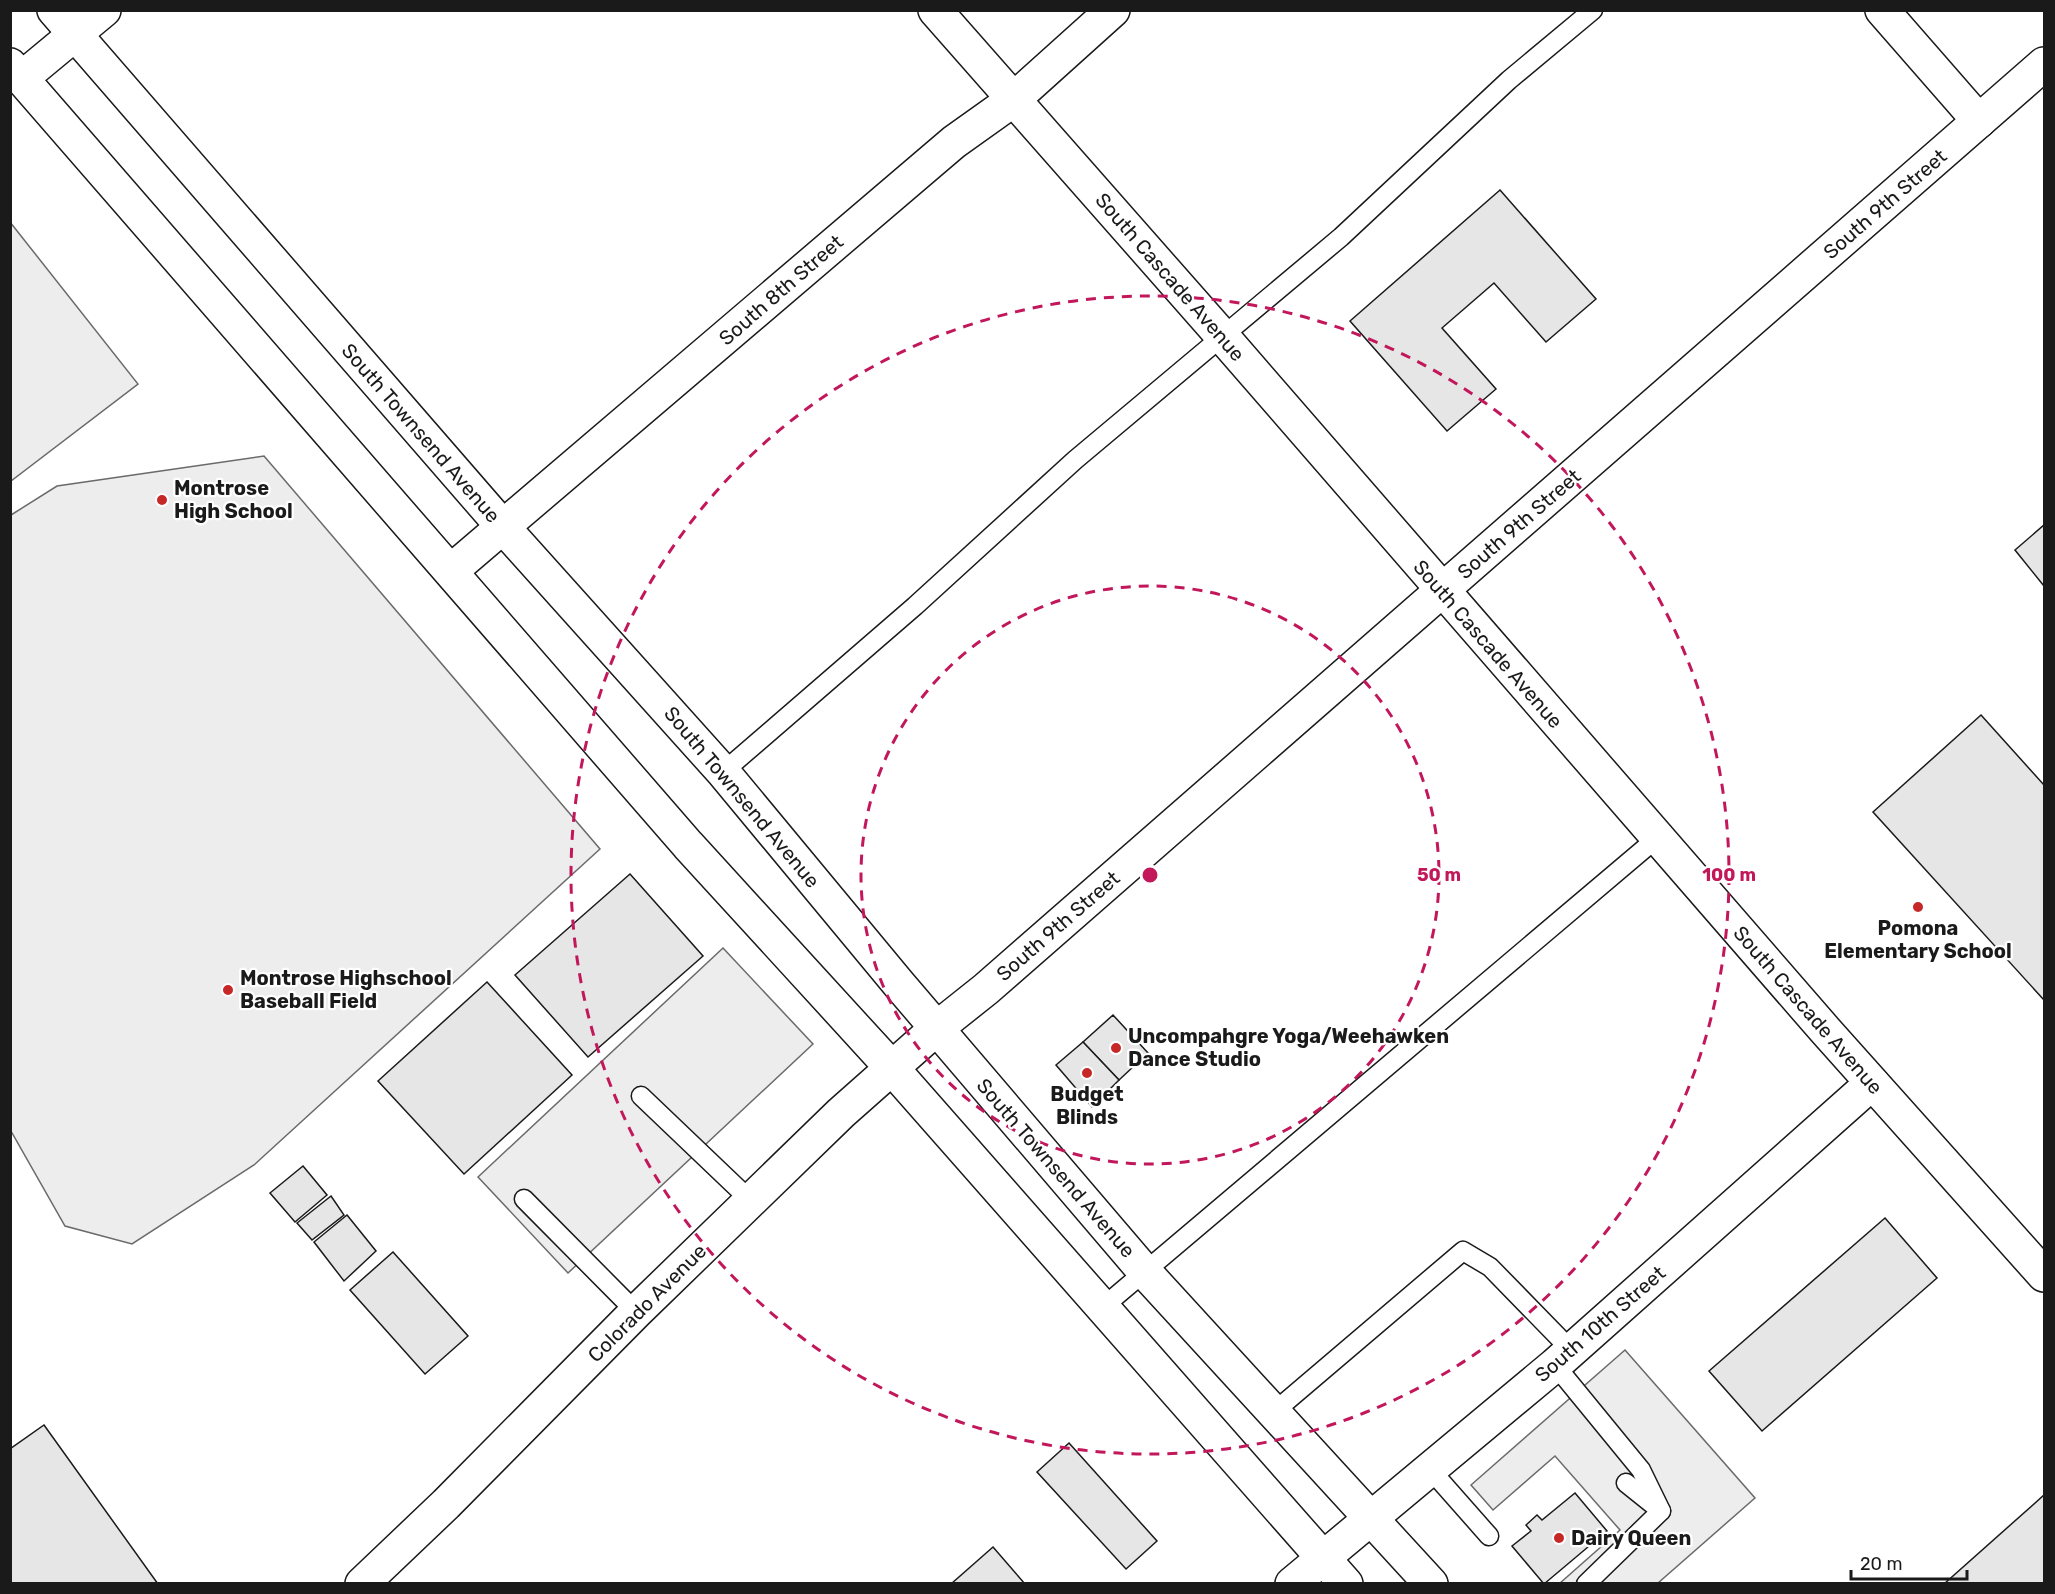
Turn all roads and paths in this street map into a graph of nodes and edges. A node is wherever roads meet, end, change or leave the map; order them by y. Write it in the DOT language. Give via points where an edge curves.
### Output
graph roads {
  1 [pos="54,10"];
  2 [pos="104,10"];
  3 [pos="935,10"];
  4 [pos="1113,10"];
  5 [pos="1593,10"];
  6 [pos="1881,10"];
  7 [pos="75,35"];
  8 [pos="2044,64"];
  9 [pos="16,72"];
  10 [pos="1013,100"];
  11 [pos="1979,121"];
  12 [pos="1223,337"];
  13 [pos="503,527"];
  14 [pos="451,571"];
  15 [pos="1442,592"];
  16 [pos="723,772"];
  17 [pos="1657,838"];
  18 [pos="937,1028"];
  19 [pos="891,1067"];
  20 [pos="1872,1083"];
  21 [pos="641,1096"];
  22 [pos="524,1199"];
  23 [pos="751,1201"];
  24 [pos="1144,1270"];
  25 [pos="2044,1275"];
  26 [pos="1103,1307"];
  27 [pos="636,1312"];
  28 [pos="1563,1358"];
  29 [pos="1275,1411"];
  30 [pos="1429,1468"];
  31 [pos="1626,1483"];
  32 [pos="1661,1511"];
  33 [pos="1371,1516"];
  34 [pos="1489,1536"];
  35 [pos="1322,1557"];
  36 [pos="362,1584"];
  37 [pos="1292,1584"];
  38 [pos="1346,1584"];
  39 [pos="1431,1584"];
  40 [pos="1586,1584"];
  1 -- 7 [label="main road, South Townsend Avenue"];
  2 -- 7 [label="main road"];
  3 -- 10 [label="main road, South Cascade Avenue"];
  4 -- 10 [label="main road, South 8th Street"];
  5 -- 12 [label="lane" via="1509,80 1341,237"];
  6 -- 11 [label="main road"];
  7 -- 9 [label="main road"];
  7 -- 13 [label="main road, South Townsend Avenue"];
  8 -- 11 [label="main road, South 9th Street"];
  9 -- 14 [label="main road"];
  10 -- 12 [label="main road, South Cascade Avenue"];
  10 -- 13 [label="main road, South 8th Street" via="954,142"];
  11 -- 15 [label="main road, South 9th Street"];
  12 -- 15 [label="main road, South Cascade Avenue"];
  12 -- 16 [label="lane" via="1075,460 915,606"];
  13 -- 14 [label="main road, South 8th Street"];
  13 -- 16 [label="main road, South Townsend Avenue"];
  14 -- 19 [label="main road" via="688,845"];
  15 -- 17 [label="main road, South Cascade Avenue"];
  15 -- 18 [label="main road, South 9th Street"];
  16 -- 18 [label="main road, South Townsend Avenue"];
  17 -- 20 [label="main road, South Cascade Avenue"];
  17 -- 24 [label="lane"];
  18 -- 19 [label="main road, Colorado Avenue"];
  18 -- 24 [label="main road, South Townsend Avenue"];
  19 -- 23 [label="main road, Colorado Avenue"];
  19 -- 26 [label="main road"];
  20 -- 25 [label="main road, South Cascade Avenue"];
  20 -- 28 [label="main road, South 10th Street"];
  21 -- 23 [label="lane"];
  22 -- 27 [label="lane"];
  23 -- 27 [label="main road, Colorado Avenue"];
  24 -- 26 [label="lane"];
  24 -- 29 [label="main road, South Townsend Avenue"];
  26 -- 35 [label="main road"];
  27 -- 36 [label="main road, Colorado Avenue"];
  28 -- 29 [label="lane" via="1490,1267 1463,1251"];
  28 -- 30 [label="main road, South 10th Street"];
  28 -- 32 [label="lane" via="1641,1470"];
  29 -- 33 [label="main road, South Townsend Avenue"];
  30 -- 33 [label="main road, South 10th Street"];
  30 -- 34 [label="lane"];
  31 -- 32 [label="lane"];
  32 -- 40 [label="lane"];
  33 -- 35 [label="main road, South 10th Street"];
  33 -- 39 [label="main road, South Townsend Avenue"];
  35 -- 37 [label="main road, South 10th Street"];
  35 -- 38 [label="main road"];
}
